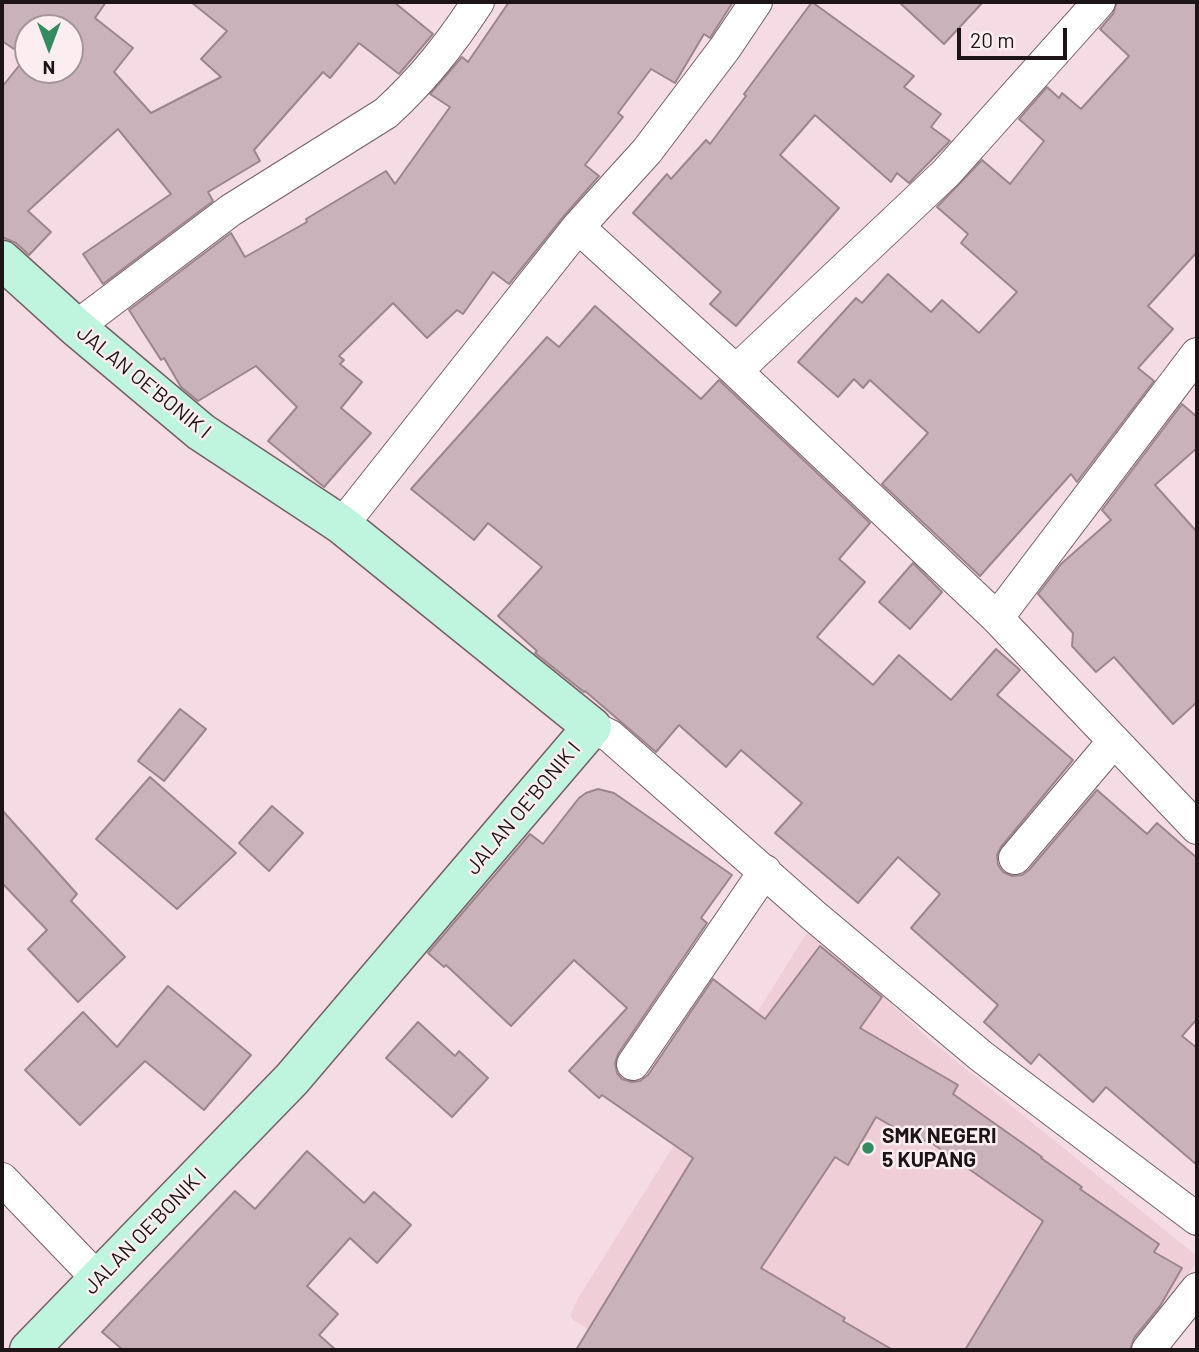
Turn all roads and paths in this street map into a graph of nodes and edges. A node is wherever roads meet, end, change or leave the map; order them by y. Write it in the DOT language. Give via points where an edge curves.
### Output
graph roads {
  1 [pos="478,2"];
  2 [pos="756,2"];
  3 [pos="1099,2"];
  4 [pos="578,227"];
  5 [pos="2,260"];
  6 [pos="76,327"];
  7 [pos="1197,354"];
  8 [pos="736,371"];
  9 [pos="342,525"];
  10 [pos="997,618"];
  11 [pos="592,727"];
  12 [pos="1114,741"];
  13 [pos="1197,828"];
  14 [pos="1015,858"];
  15 [pos="765,871"];
  16 [pos="633,1064"];
  17 [pos="2,1180"];
  18 [pos="1197,1219"];
  19 [pos="99,1280"];
  20 [pos="1197,1289"];
  21 [pos="29,1350"];
  22 [pos="1148,1350"];
  1 -- 6 [label="street" via="451,44 386,113 231,210"];
  2 -- 4 [label="street" via="647,150"];
  3 -- 8 [label="street" via="946,173"];
  4 -- 8 [label="street"];
  4 -- 9 [label="street"];
  5 -- 6 [label="street, JALAN OE'BONIK I"];
  6 -- 9 [label="street, JALAN OE'BONIK I" via="201,432"];
  7 -- 10 [label="street"];
  8 -- 10 [label="street"];
  9 -- 11 [label="street, JALAN OE'BONIK I"];
  10 -- 12 [label="street"];
  11 -- 15 [label="street" via="610,736"];
  11 -- 19 [label="street, JALAN OE'BONIK I" via="292,1079"];
  12 -- 13 [label="street"];
  12 -- 14 [label="street"];
  15 -- 16 [label="street"];
  15 -- 18 [label="street" via="981,1056"];
  17 -- 19 [label="street"];
  19 -- 21 [label="street, JALAN OE'BONIK I"];
  20 -- 22 [label="street"];
}
